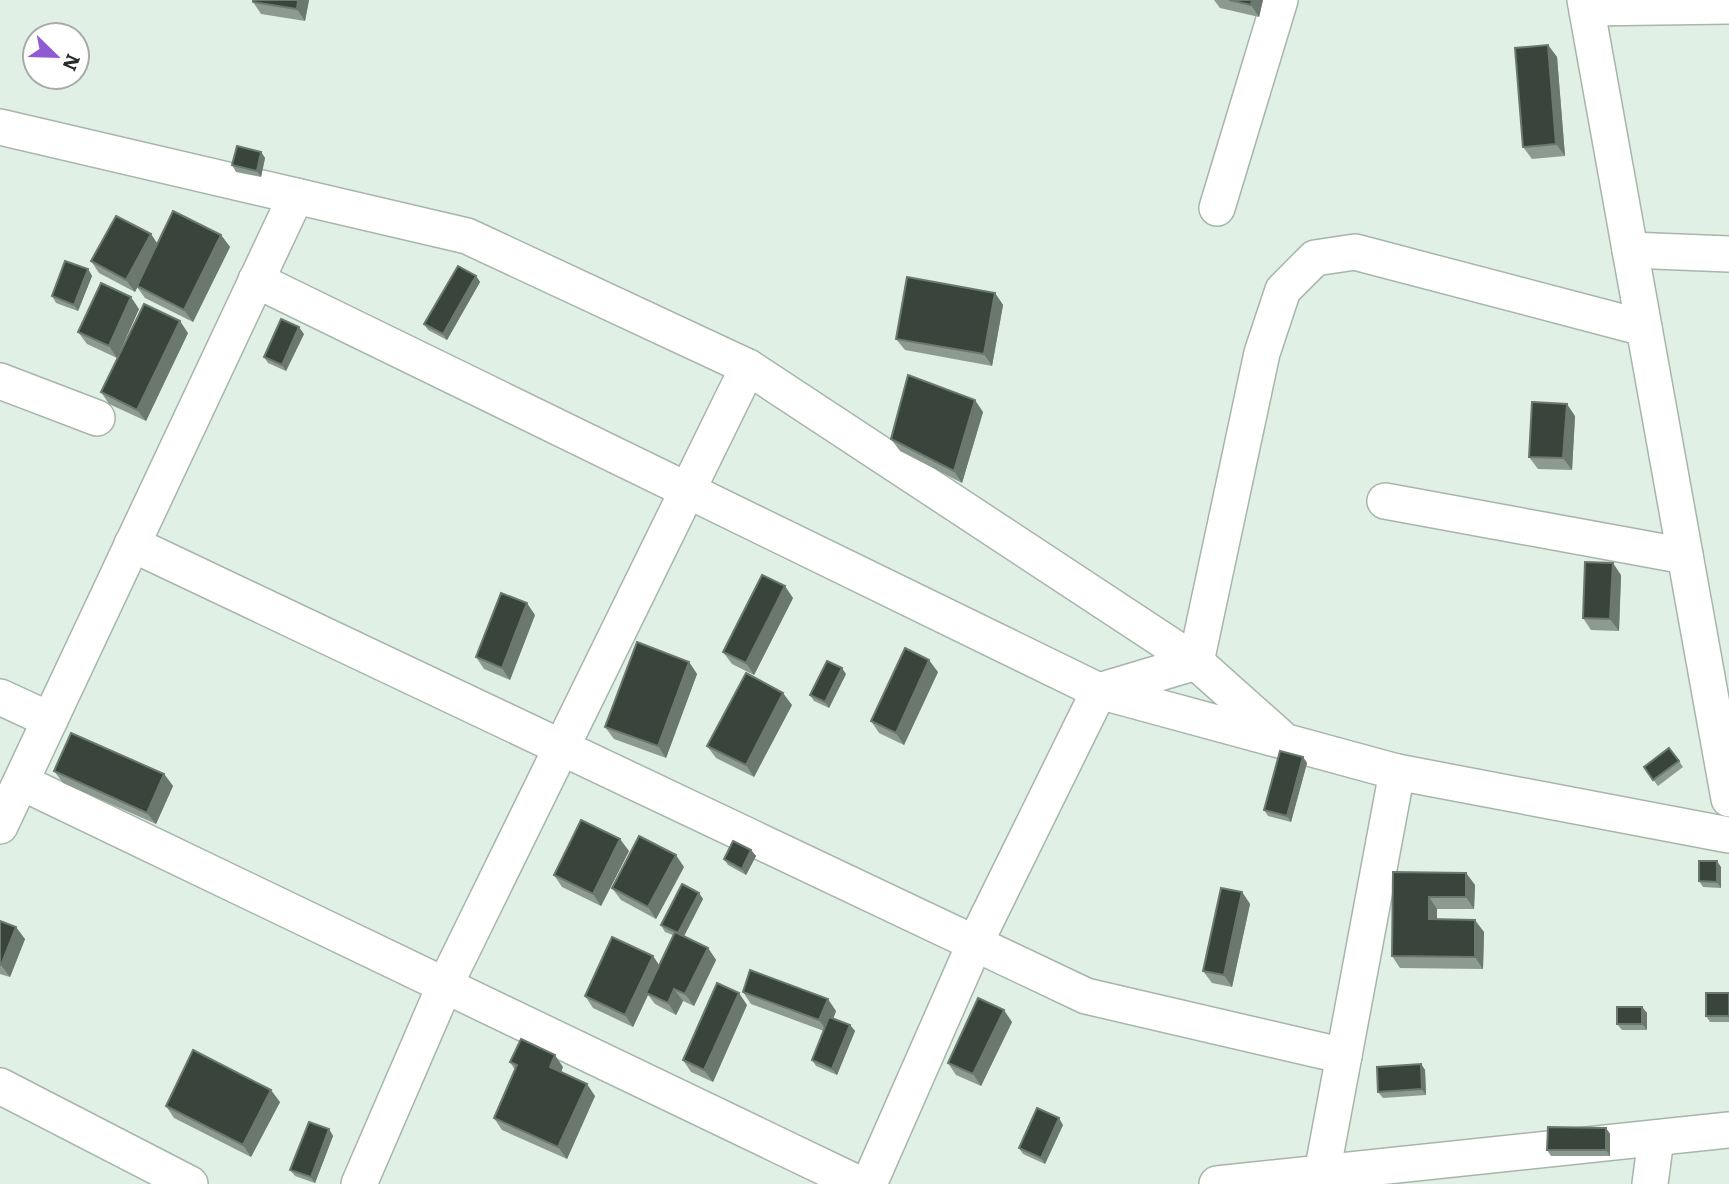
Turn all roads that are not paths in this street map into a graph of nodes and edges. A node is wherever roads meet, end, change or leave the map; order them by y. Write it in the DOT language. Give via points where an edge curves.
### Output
graph roads {
  1 [pos="1280,0"];
  2 [pos="1586,4"];
  3 [pos="1729,6"];
  4 [pos="0,127"];
  5 [pos="296,196"];
  6 [pos="1217,208"];
  7 [pos="1630,250"];
  8 [pos="1729,254"];
  9 [pos="256,280"];
  10 [pos="1644,328"];
  11 [pos="748,367"];
  12 [pos="0,381"];
  13 [pos="97,418"];
  14 [pos="687,491"];
  15 [pos="1385,500"];
  16 [pos="132,544"];
  17 [pos="1685,556"];
  18 [pos="1196,662"];
  19 [pos="1099,691"];
  20 [pos="0,698"];
  21 [pos="50,720"];
  22 [pos="1286,742"];
  23 [pos="562,748"];
  24 [pos="1397,772"];
  25 [pos="21,782"];
  26 [pos="1729,799"];
  27 [pos="0,826"];
  28 [pos="1729,835"];
  29 [pos="975,943"];
  30 [pos="445,985"];
  31 [pos="1344,1056"];
  32 [pos="0,1086"];
  33 [pos="1729,1130"];
  34 [pos="1656,1138"];
  35 [pos="1322,1173"];
  36 [pos="1378,1175"];
  37 [pos="190,1184"];
  38 [pos="359,1184"];
  39 [pos="859,1184"];
  40 [pos="869,1184"];
  41 [pos="1217,1184"];
  42 [pos="1650,1184"];
  1 -- 6 [label="street"];
  2 -- 3 [label="street"];
  2 -- 7 [label="street"];
  4 -- 5 [label="street"];
  5 -- 9 [label="street"];
  5 -- 11 [label="street" via="467,236"];
  7 -- 8 [label="street"];
  7 -- 10 [label="street"];
  9 -- 14 [label="street"];
  9 -- 16 [label="street"];
  10 -- 17 [label="street"];
  10 -- 18 [label="street" via="1355,252 1315,258 1283,290 1262,353"];
  11 -- 14 [label="street"];
  11 -- 18 [label="street"];
  12 -- 13 [label="street"];
  14 -- 19 [label="street"];
  14 -- 23 [label="street"];
  15 -- 17 [label="street"];
  16 -- 21 [label="street"];
  16 -- 23 [label="street"];
  17 -- 26 [label="street"];
  18 -- 19 [label="street"];
  18 -- 22 [label="street"];
  19 -- 22 [label="street"];
  19 -- 29 [label="street"];
  20 -- 21 [label="street"];
  21 -- 25 [label="street"];
  22 -- 24 [label="street"];
  23 -- 29 [label="street"];
  23 -- 30 [label="street"];
  24 -- 28 [label="street"];
  24 -- 31 [label="street"];
  25 -- 27 [label="street"];
  25 -- 30 [label="street"];
  29 -- 31 [label="street" via="1086,996"];
  29 -- 40 [label="street"];
  30 -- 38 [label="street"];
  30 -- 39 [label="street"];
  31 -- 35 [label="street"];
  32 -- 37 [label="street"];
  33 -- 34 [label="street"];
  34 -- 36 [label="street"];
  34 -- 42 [label="street"];
  35 -- 36 [label="street"];
  35 -- 41 [label="street"];
}
